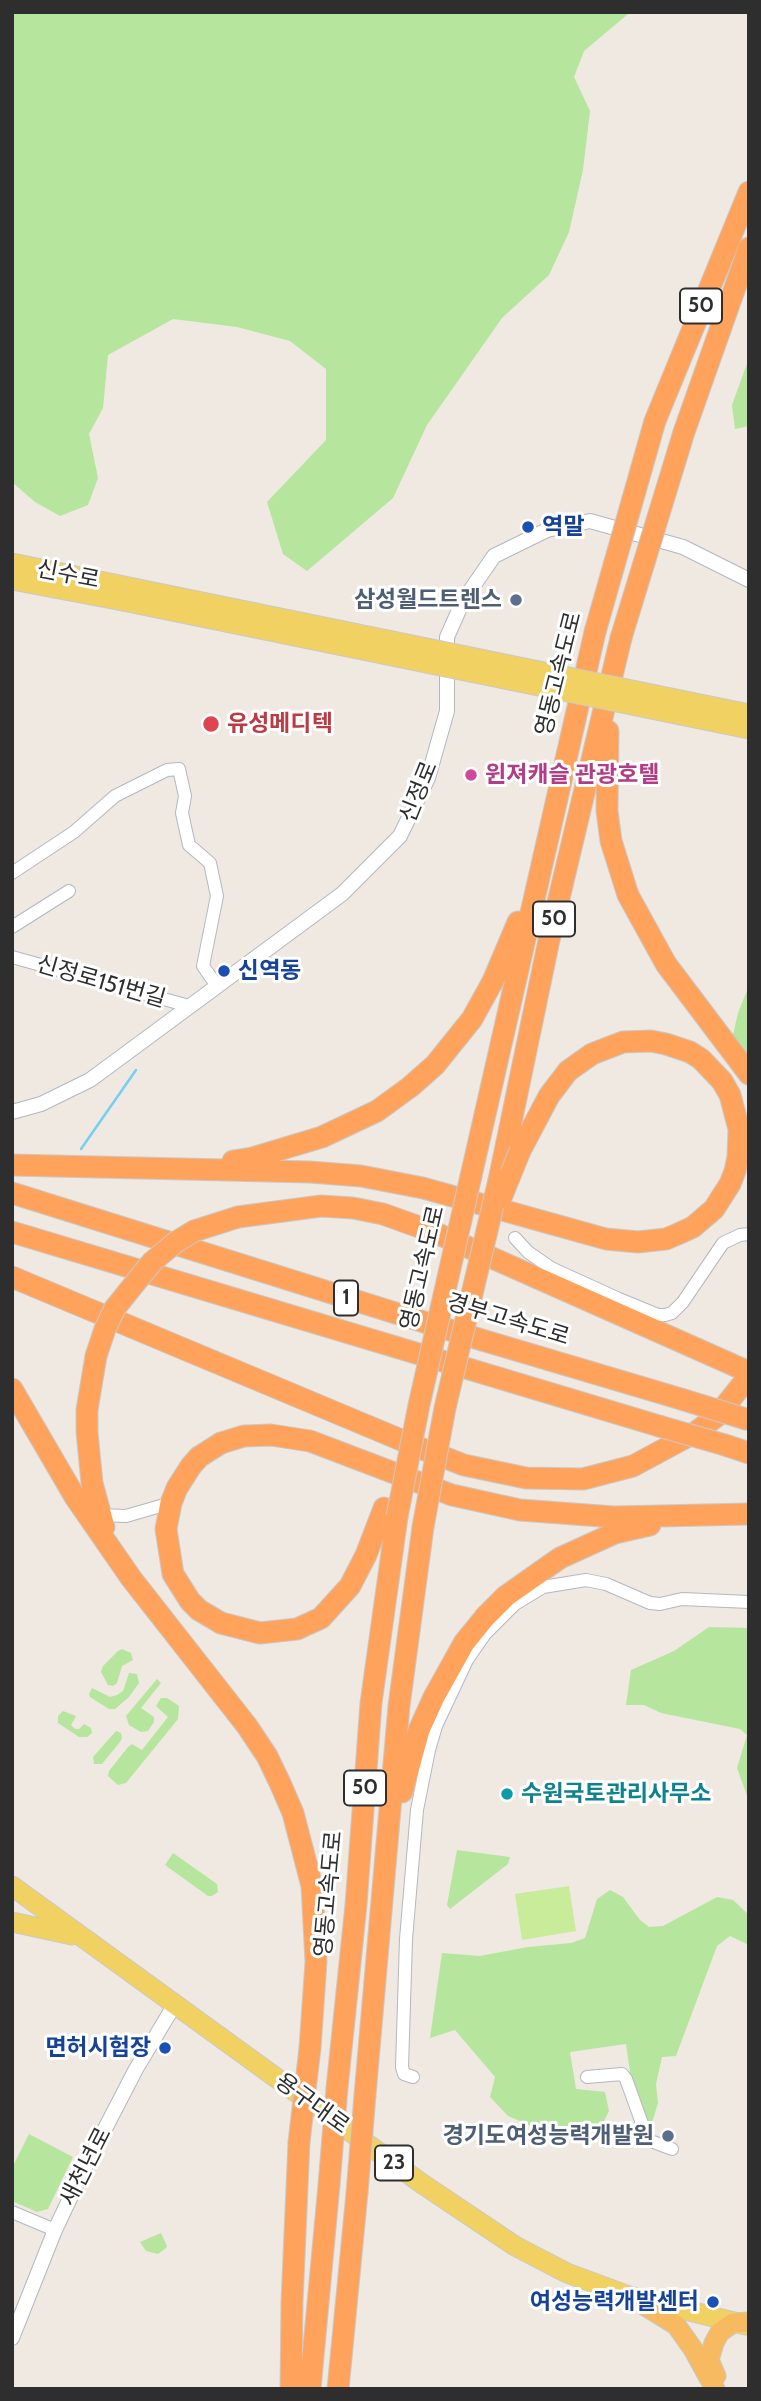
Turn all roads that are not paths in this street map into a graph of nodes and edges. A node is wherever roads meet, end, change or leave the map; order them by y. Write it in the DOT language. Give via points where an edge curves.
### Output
graph roads {
  1 [pos="749,192"];
  2 [pos="749,248"];
  3 [pos="12,563"];
  4 [pos="12,580"];
  5 [pos="749,580"];
  6 [pos="124,594"];
  7 [pos="615,660"];
  8 [pos="749,714"];
  9 [pos="749,729"];
  10 [pos="543,858"];
  11 [pos="12,873"];
  12 [pos="69,891"];
  13 [pos="12,927"];
  14 [pos="12,957"];
  15 [pos="217,986"];
  16 [pos="189,1006"];
  17 [pos="746,1072"];
  18 [pos="12,1112"];
  19 [pos="12,1166"];
  20 [pos="141,1169"];
  21 [pos="12,1193"];
  22 [pos="12,1232"];
  23 [pos="749,1234"];
  24 [pos="515,1238"];
  25 [pos="482,1245"];
  26 [pos="12,1277"];
  27 [pos="749,1374"];
  28 [pos="12,1389"];
  29 [pos="749,1420"];
  30 [pos="749,1453"];
  31 [pos="171,1503"];
  32 [pos="390,1513"];
  33 [pos="749,1514"];
  34 [pos="100,1515"];
  35 [pos="700,1516"];
  36 [pos="131,1578"];
  37 [pos="749,1602"];
  38 [pos="383,1875"];
  39 [pos="12,1886"];
  40 [pos="12,1922"];
  41 [pos="86,1940"];
  42 [pos="175,2004"];
  43 [pos="413,2077"];
  44 [pos="587,2077"];
  45 [pos="672,2149"];
  46 [pos="12,2213"];
  47 [pos="55,2231"];
  48 [pos="629,2296"];
  49 [pos="744,2324"];
  50 [pos="12,2338"];
  51 [pos="291,2389"];
  52 [pos="310,2389"];
  53 [pos="338,2389"];
  54 [pos="715,2389"];
  55 [pos="723,2389"];
  1 -- 10 [label="highway, 영동고속도로 / 50, bridge" via="655,421 595,632"];
  2 -- 7 [label="highway, 50, bridge" via="684,432"];
  3 -- 6 [label="main road, 신수로"];
  4 -- 6 [label="main road, 신수로"];
  5 -- 15 [label="street, 신정로" via="683,547 590,521 547,530 494,556 463,601 447,637 447,711 428,778 400,836 342,894"];
  6 -- 8 [label="main road, bridge"];
  6 -- 9 [label="main road, bridge"];
  7 -- 17 [label="highway" via="607,798 618,869 666,964"];
  7 -- 25 [label="highway, 50, bridge"];
  10 -- 20 [label="highway" via="493,981 472,1019 435,1065 410,1087 348,1126 288,1149 253,1158"];
  10 -- 32 [label="highway, 영동고속도로 / 50, bridge" via="419,1405"];
  11 -- 15 [label="street" via="74,832 115,796 167,770 179,769 188,845 210,863 217,896 203,966"];
  12 -- 13 [label="street"];
  14 -- 16 [label="street, 신정로151번길"];
  15 -- 16 [label="street, 신정로"];
  16 -- 18 [label="street, 신정로" via="90,1080 41,1104"];
  19 -- 20 [label="highway"];
  20 -- 25 [label="highway, bridge" via="361,1176 423,1188 606,1239 666,1239 693,1227 714,1209 735,1171 739,1129 730,1095 713,1069 690,1052 650,1041 623,1042 592,1054 568,1071 548,1096 520,1151"];
  21 -- 29 [label="highway, 경부고속도로 / 1, bridge"];
  22 -- 30 [label="highway, 1, bridge"];
  23 -- 24 [label="street" via="723,1243 683,1302 665,1315 569,1277 528,1252"];
  25 -- 38 [label="highway, 50, bridge" via="423,1527"];
  26 -- 27 [label="highway" via="425,1450 464,1465 526,1478 583,1479 633,1466 717,1416"];
  27 -- 34 [label="highway, bridge" via="436,1233 383,1214 321,1206 238,1217 194,1231 152,1262 115,1308 105,1329 87,1410 92,1483"];
  28 -- 36 [label="highway" via="75,1497"];
  31 -- 32 [label="highway" via="167,1544 173,1574 182,1590 209,1617 260,1633 297,1629 332,1608"];
  31 -- 34 [label="street" via="126,1516"];
  31 -- 35 [label="highway" via="186,1472 209,1450 233,1438 271,1435 310,1441 452,1495 508,1508 577,1515"];
  32 -- 52 [label="highway, 영동고속도로 / 50, bridge"];
  33 -- 35 [label="highway"];
  34 -- 36 [label="highway" via="115,1554"];
  35 -- 38 [label="highway" via="615,1533 587,1544 535,1574 485,1617 450,1665 419,1730"];
  36 -- 51 [label="highway, bridge" via="267,1756 293,1813 312,1886 316,1962 299,2142"];
  37 -- 43 [label="street" via="682,1599 650,1603 586,1580 543,1587 515,1604 485,1634 467,1660 436,1726 417,1810 402,2067 404,2074"];
  38 -- 53 [label="highway, 50, bridge"];
  39 -- 41 [label="main road, 용구대로 / 23"];
  40 -- 41 [label="main road"];
  41 -- 42 [label="main road, 용구대로 / 23"];
  42 -- 47 [label="street, 새천년로" via="136,2069"];
  42 -- 48 [label="main road, 용구대로 / 23" via="515,2246 567,2273"];
  44 -- 45 [label="street" via="622,2074 648,2140"];
  46 -- 47 [label="street"];
  47 -- 50 [label="street, 새천년로"];
  48 -- 49 [label="main road, 용구대로 / 23"];
  48 -- 54 [label="highway" via="676,2325"];
  49 -- 55 [label="highway" via="720,2332 713,2343 709,2360"];
}
